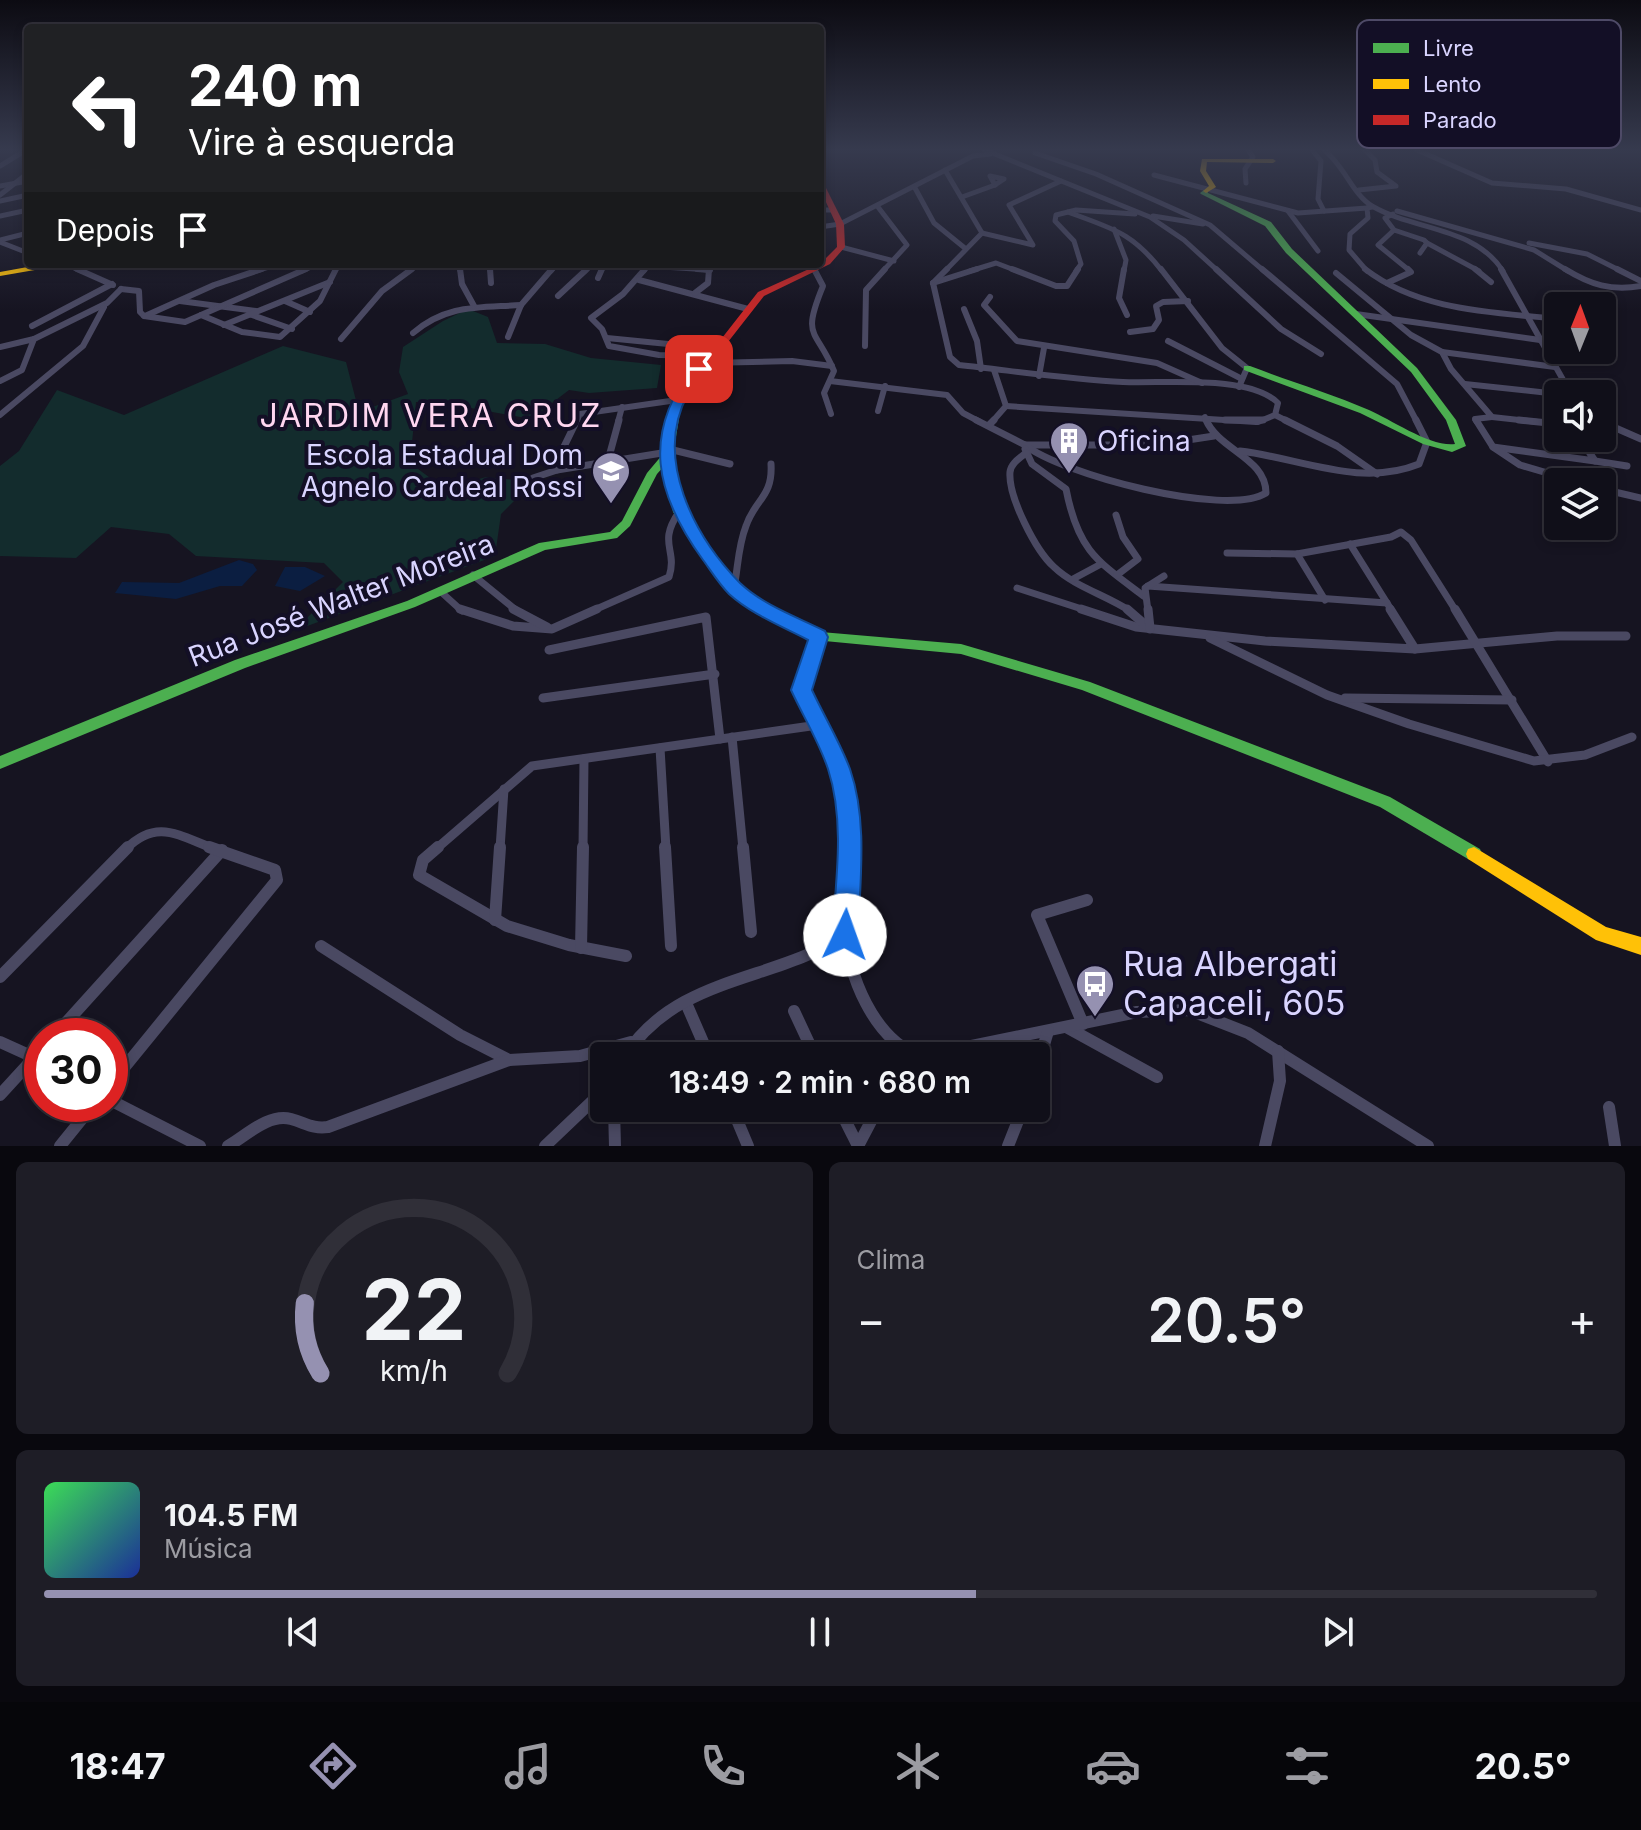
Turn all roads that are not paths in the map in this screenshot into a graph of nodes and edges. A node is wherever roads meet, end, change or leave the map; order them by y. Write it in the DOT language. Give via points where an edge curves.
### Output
graph roads {
  1 [pos="885,203"];
  2 [pos="923,203"];
  3 [pos="966,203"];
  4 [pos="1012,203"];
  5 [pos="1117,203"];
  6 [pos="1162,203"];
  7 [pos="1226,203"];
  8 [pos="1262,203"];
  9 [pos="1320,203"];
  10 [pos="1367,203"];
  11 [pos="1618,203"];
  12 [pos="878,207"];
  13 [pos="1370,208"];
  14 [pos="826,210"];
  15 [pos="1641,210"];
  16 [pos="24,211"];
  17 [pos="1067,211"];
  18 [pos="1288,211"];
  19 [pos="1324,211"];
  20 [pos="1393,214"];
  21 [pos="1146,215"];
  22 [pos="0,216"];
  23 [pos="840,224"];
  24 [pos="1210,225"];
  25 [pos="824,226"];
  26 [pos="1114,229"];
  27 [pos="1394,230"];
  28 [pos="982,233"];
  29 [pos="24,234"];
  30 [pos="1492,237"];
  31 [pos="0,241"];
  32 [pos="1427,243"];
  33 [pos="841,247"];
  34 [pos="966,249"];
  35 [pos="24,251"];
  36 [pos="1318,251"];
  37 [pos="1420,253"];
  38 [pos="894,261"];
  39 [pos="824,263"];
  40 [pos="34,268"];
  41 [pos="74,268"];
  42 [pos="262,268"];
  43 [pos="308,268"];
  44 [pos="337,268"];
  45 [pos="414,268"];
  46 [pos="460,268"];
  47 [pos="490,268"];
  48 [pos="553,268"];
  49 [pos="587,268"];
  50 [pos="603,268"];
  51 [pos="646,268"];
  52 [pos="710,268"];
  53 [pos="1502,268"];
  54 [pos="814,269"];
  55 [pos="1336,273"];
  56 [pos="0,274"];
  57 [pos="1484,274"];
  58 [pos="598,278"];
  59 [pos="639,280"];
  60 [pos="331,282"];
  61 [pos="1491,282"];
  62 [pos="491,283"];
  63 [pos="933,283"];
  64 [pos="1387,283"];
  65 [pos="112,284"];
  66 [pos="1641,284"];
  67 [pos="121,289"];
  68 [pos="695,293"];
  69 [pos="558,296"];
  70 [pos="990,297"];
  71 [pos="179,301"];
  72 [pos="285,301"];
  73 [pos="1188,301"];
  74 [pos="107,303"];
  75 [pos="521,305"];
  76 [pos="474,306"];
  77 [pos="217,307"];
  78 [pos="748,309"];
  79 [pos="964,309"];
  80 [pos="253,312"];
  81 [pos="310,312"];
  82 [pos="1356,314"];
  83 [pos="201,315"];
  84 [pos="1127,315"];
  85 [pos="1529,315"];
  86 [pos="144,316"];
  87 [pos="1544,317"];
  88 [pos="1391,319"];
  89 [pos="224,325"];
  90 [pos="32,326"];
  91 [pos="292,329"];
  92 [pos="1130,332"];
  93 [pos="413,333"];
  94 [pos="508,337"];
  95 [pos="607,338"];
  96 [pos="34,339"];
  97 [pos="341,339"];
  98 [pos="1540,340"];
  99 [pos="1168,341"];
  100 [pos="865,346"];
  101 [pos="0,347"];
  102 [pos="1044,348"];
  103 [pos="1442,352"];
  104 [pos="1321,354"];
  105 [pos="712,356"];
  106 [pos="832,366"];
  107 [pos="1555,367"];
  108 [pos="981,369"];
  109 [pos="994,370"];
  110 [pos="1039,376"];
  111 [pos="1243,378"];
  112 [pos="1563,380"];
  113 [pos="0,381"];
  114 [pos="830,381"];
  115 [pos="1203,383"];
  116 [pos="1464,384"];
  117 [pos="885,386"];
  118 [pos="1544,393"];
  119 [pos="677,400"];
  120 [pos="1006,406"];
  121 [pos="622,407"];
  122 [pos="878,411"];
  123 [pos="831,414"];
  124 [pos="0,415"];
  125 [pos="1275,415"];
  126 [pos="1205,417"];
  127 [pos="1492,417"];
  128 [pos="1544,423"];
  129 [pos="989,425"];
  130 [pos="1616,430"];
  131 [pos="1214,436"];
  132 [pos="1641,439"];
  133 [pos="1427,442"];
  134 [pos="1493,447"];
  135 [pos="1025,449"];
  136 [pos="1240,451"];
  137 [pos="668,452"];
  138 [pos="1589,452"];
  139 [pos="1595,461"];
  140 [pos="607,464"];
  141 [pos="730,464"];
  142 [pos="771,464"];
  143 [pos="1627,466"];
  144 [pos="557,470"];
  145 [pos="1544,472"];
  146 [pos="1378,474"];
  147 [pos="533,478"];
  148 [pos="1616,492"];
  149 [pos="1641,498"];
  150 [pos="679,512"];
  151 [pos="1116,515"];
  152 [pos="1349,543"];
  153 [pos="1227,553"];
  154 [pos="1297,554"];
  155 [pos="1101,564"];
  156 [pos="473,575"];
  157 [pos="1117,575"];
  158 [pos="1164,576"];
  159 [pos="1073,579"];
  160 [pos="1148,586"];
  161 [pos="734,588"];
  162 [pos="1017,588"];
  163 [pos="440,591"];
  164 [pos="1145,597"];
  165 [pos="1325,600"];
  166 [pos="1387,603"];
  167 [pos="552,629"];
  168 [pos="1150,629"];
  169 [pos="1206,636"];
  170 [pos="1626,636"];
  171 [pos="819,637"];
  172 [pos="1477,645"];
  173 [pos="1415,649"];
  174 [pos="549,650"];
  175 [pos="715,674"];
  176 [pos="543,698"];
  177 [pos="1335,698"];
  178 [pos="1512,700"];
  179 [pos="818,725"];
  180 [pos="1632,737"];
  181 [pos="726,738"];
  182 [pos="660,748"];
  183 [pos="584,759"];
  184 [pos="1548,762"];
  185 [pos="0,763"];
  186 [pos="504,789"];
  187 [pos="222,850"];
  188 [pos="1087,900"];
  189 [pos="495,920"];
  190 [pos="751,932"];
  191 [pos="845,935"];
  192 [pos="321,946"];
  193 [pos="671,946"];
  194 [pos="1641,946"];
  195 [pos="581,948"];
  196 [pos="626,956"];
  197 [pos="0,977"];
  198 [pos="686,1003"];
  199 [pos="794,1011"];
  200 [pos="70,1018"];
  201 [pos="1083,1024"];
  202 [pos="1067,1027"];
  203 [pos="1048,1031"];
  204 [pos="0,1042"];
  205 [pos="631,1042"];
  206 [pos="703,1042"];
  207 [pos="808,1042"];
  208 [pos="893,1042"];
  209 [pos="992,1042"];
  210 [pos="1045,1042"];
  211 [pos="24,1051"];
  212 [pos="1278,1051"];
  213 [pos="590,1053"];
  214 [pos="509,1060"];
  215 [pos="128,1063"];
  216 [pos="24,1071"];
  217 [pos="1157,1077"];
  218 [pos="0,1095"];
  219 [pos="590,1103"];
  220 [pos="1609,1107"];
  221 [pos="128,1109"];
  222 [pos="79,1122"];
  223 [pos="614,1122"];
  224 [pos="738,1122"];
  225 [pos="846,1122"];
  226 [pos="871,1122"];
  227 [pos="1017,1122"];
  228 [pos="60,1146"];
  229 [pos="200,1146"];
  230 [pos="228,1146"];
  231 [pos="545,1146"];
  232 [pos="615,1146"];
  233 [pos="748,1146"];
  234 [pos="858,1146"];
  235 [pos="1008,1146"];
  236 [pos="1265,1146"];
  237 [pos="1428,1146"];
  238 [pos="1615,1146"];
  1 -- 12 [label="street"];
  2 -- 34 [label="street" via="934,223"];
  3 -- 28 [label="street"];
  4 -- 28 [label="street" via="1033,245"];
  5 -- 21 [label="street"];
  6 -- 24 [label="street"];
  7 -- 82 [label="street" via="1264,221"];
  8 -- 18 [label="street"];
  9 -- 19 [label="street"];
  10 -- 13 [label="street"];
  11 -- 15 [label="street"];
  12 -- 23 [label="street"];
  12 -- 38 [label="street" via="907,243"];
  13 -- 19 [label="street"];
  13 -- 20 [label="street"];
  13 -- 30 [label="street" via="1389,208"];
  13 -- 64 [label="street" via="1368,218 1350,234 1349,250"];
  14 -- 23 [label="street"];
  16 -- 22 [label="street"];
  17 -- 21 [label="street"];
  17 -- 26 [label="street"];
  17 -- 63 [label="street" via="1055,221 1074,241 1081,264 1070,283 1056,286 996,263"];
  18 -- 19 [label="street"];
  18 -- 36 [label="street"];
  20 -- 27 [label="street" via="1385,218"];
  20 -- 53 [label="street" via="1465,239 1491,253"];
  21 -- 24 [label="street"];
  21 -- 104 [label="street" via="1184,240 1281,329"];
  23 -- 25 [label="street"];
  23 -- 33 [label="street"];
  24 -- 133 [label="street" via="1397,384"];
  26 -- 73 [label="street" via="1143,246"];
  26 -- 84 [label="street" via="1126,260 1119,298"];
  27 -- 32 [label="street"];
  27 -- 64 [label="street" via="1378,245 1411,272"];
  28 -- 34 [label="street"];
  29 -- 31 [label="street"];
  30 -- 66 [label="street" via="1587,254"];
  30 -- 66 [label="street" via="1541,253 1591,285 1621,289"];
  31 -- 35 [label="street"];
  32 -- 37 [label="street"];
  32 -- 57 [label="street"];
  33 -- 38 [label="street"];
  33 -- 39 [label="street"];
  34 -- 63 [label="street"];
  38 -- 100 [label="street" via="868,286"];
  40 -- 56 [label="street"];
  41 -- 65 [label="street"];
  42 -- 71 [label="street"];
  43 -- 77 [label="street"];
  44 -- 60 [label="street"];
  45 -- 97 [label="street" via="382,291"];
  46 -- 76 [label="street"];
  47 -- 62 [label="street"];
  48 -- 75 [label="street"];
  49 -- 69 [label="street"];
  50 -- 58 [label="street"];
  51 -- 59 [label="street"];
  52 -- 68 [label="street" via="708,283"];
  53 -- 57 [label="street"];
  53 -- 85 [label="street"];
  54 -- 78 [label="street" via="771,288"];
  54 -- 106 [label="street" via="823,286 812,317 814,340"];
  55 -- 88 [label="street"];
  57 -- 61 [label="street"];
  59 -- 68 [label="street"];
  59 -- 95 [label="street" via="594,315 592,320"];
  60 -- 72 [label="street"];
  60 -- 81 [label="street"];
  63 -- 108 [label="street" via="950,357 959,365"];
  64 -- 85 [label="street" via="1418,300"];
  65 -- 67 [label="street"];
  65 -- 90 [label="street"];
  67 -- 74 [label="street"];
  67 -- 86 [label="street" via="139,291"];
  68 -- 78 [label="street"];
  70 -- 102 [label="street" via="984,305 1011,337"];
  71 -- 77 [label="street"];
  71 -- 86 [label="street"];
  72 -- 80 [label="street"];
  72 -- 81 [label="street"];
  73 -- 92 [label="street" via="1160,303 1153,329"];
  73 -- 111 [label="street"];
  74 -- 96 [label="street"];
  74 -- 124 [label="street" via="83,346"];
  75 -- 76 [label="street"];
  75 -- 94 [label="street"];
  76 -- 93 [label="street" via="441,311"];
  77 -- 80 [label="street"];
  77 -- 83 [label="street"];
  78 -- 105 [label="street"];
  79 -- 108 [label="street"];
  80 -- 89 [label="street"];
  80 -- 91 [label="street"];
  81 -- 91 [label="street"];
  82 -- 88 [label="street"];
  82 -- 133 [label="street" via="1434,393 1461,446 1452,449"];
  83 -- 86 [label="street" via="180,322"];
  83 -- 89 [label="street"];
  85 -- 87 [label="street"];
  85 -- 98 [label="street"];
  88 -- 98 [label="street"];
  88 -- 103 [label="street"];
  89 -- 91 [label="street" via="274,337"];
  95 -- 105 [label="street"];
  95 -- 105 [label="street" via="612,348"];
  96 -- 101 [label="street"];
  96 -- 113 [label="street" via="22,370"];
  98 -- 107 [label="street"];
  99 -- 111 [label="street"];
  102 -- 110 [label="street"];
  102 -- 115 [label="street" via="1157,363"];
  103 -- 107 [label="street"];
  103 -- 116 [label="street"];
  105 -- 106 [label="street"];
  105 -- 119 [label="street"];
  106 -- 114 [label="street"];
  107 -- 112 [label="street"];
  108 -- 109 [label="street"];
  109 -- 110 [label="street"];
  109 -- 120 [label="street"];
  110 -- 115 [label="street"];
  111 -- 115 [label="street"];
  111 -- 125 [label="street" via="1278,403"];
  111 -- 133 [label="street" via="1363,411"];
  114 -- 117 [label="street"];
  114 -- 123 [label="street" via="824,399"];
  116 -- 118 [label="street"];
  116 -- 127 [label="street"];
  117 -- 122 [label="street"];
  117 -- 129 [label="street" via="947,395 963,413"];
  119 -- 121 [label="street"];
  119 -- 137 [label="street"];
  120 -- 126 [label="street"];
  120 -- 129 [label="street"];
  121 -- 140 [label="street"];
  121 -- 144 [label="street" via="580,414"];
  125 -- 126 [label="street" via="1258,422"];
  125 -- 146 [label="street"];
  126 -- 131 [label="street"];
  127 -- 128 [label="street"];
  127 -- 134 [label="street" via="1475,419"];
  129 -- 135 [label="street"];
  130 -- 132 [label="street"];
  131 -- 135 [label="street" via="1155,445"];
  131 -- 136 [label="street"];
  133 -- 146 [label="street" via="1419,464"];
  134 -- 139 [label="street"];
  134 -- 145 [label="street" via="1520,465"];
  135 -- 136 [label="street" via="1119,482 1237,503 1261,497 1268,489"];
  135 -- 155 [label="street" via="1032,464 1066,489 1083,544"];
  135 -- 159 [label="street" via="1010,472 1021,507 1043,558"];
  136 -- 146 [label="street"];
  137 -- 140 [label="street"];
  137 -- 141 [label="street"];
  137 -- 150 [label="street"];
  137 -- 156 [label="street, Rua José Walter Moreira" via="626,523 613,535 543,546"];
  138 -- 139 [label="street"];
  139 -- 143 [label="street"];
  140 -- 144 [label="street"];
  142 -- 161 [label="street" via="773,480 747,522"];
  144 -- 147 [label="street"];
  148 -- 149 [label="street"];
  150 -- 161 [label="street"];
  150 -- 167 [label="street" via="666,530 673,565 669,577"];
  151 -- 157 [label="street" via="1138,559"];
  152 -- 154 [label="street"];
  152 -- 166 [label="street"];
  152 -- 172 [label="street" via="1401,532"];
  153 -- 154 [label="street"];
  154 -- 165 [label="street"];
  155 -- 157 [label="street"];
  155 -- 159 [label="street"];
  156 -- 163 [label="street, Rua José Walter Moreira"];
  156 -- 167 [label="street" via="509,607"];
  157 -- 164 [label="street"];
  158 -- 160 [label="street"];
  159 -- 168 [label="street" via="1133,610"];
  160 -- 164 [label="street"];
  160 -- 165 [label="street"];
  161 -- 171 [label="street"];
  162 -- 168 [label="street"];
  163 -- 167 [label="street" via="463,612 513,626"];
  163 -- 185 [label="street, Rua José Walter Moreira" via="240,664"];
  164 -- 168 [label="street"];
  165 -- 166 [label="street"];
  166 -- 173 [label="street"];
  168 -- 169 [label="street"];
  169 -- 173 [label="street"];
  169 -- 177 [label="street"];
  170 -- 172 [label="street" via="1557,636"];
  171 -- 179 [label="street" via="802,690"];
  171 -- 194 [label="street" via="961,649 1085,686 1385,802 1564,914"];
  172 -- 173 [label="street"];
  172 -- 178 [label="street"];
  174 -- 175 [label="street" via="702,616 709,619"];
  175 -- 176 [label="street"];
  175 -- 181 [label="street"];
  177 -- 178 [label="street"];
  177 -- 184 [label="street" via="1502,753"];
  178 -- 184 [label="street"];
  179 -- 181 [label="street"];
  179 -- 191 [label="street" via="845,791"];
  180 -- 184 [label="street" via="1624,745"];
  181 -- 182 [label="street"];
  181 -- 190 [label="street"];
  182 -- 183 [label="street"];
  182 -- 193 [label="street"];
  183 -- 186 [label="street" via="532,766"];
  183 -- 195 [label="street"];
  186 -- 189 [label="street"];
  186 -- 189 [label="street" via="418,870"];
  187 -- 197 [label="street" via="159,829 139,836"];
  187 -- 200 [label="street"];
  187 -- 215 [label="street" via="275,870 277,880"];
  188 -- 201 [label="street" via="1037,915"];
  189 -- 195 [label="street"];
  191 -- 198 [label="street"];
  191 -- 208 [label="street" via="856,977"];
  192 -- 214 [label="street" via="482,1049"];
  195 -- 196 [label="street"];
  198 -- 205 [label="street"];
  198 -- 206 [label="street"];
  199 -- 207 [label="street"];
  201 -- 202 [label="street"];
  201 -- 212 [label="street" via="1146,1010 1189,1010 1227,1022"];
  202 -- 203 [label="street"];
  202 -- 217 [label="street"];
  203 -- 209 [label="street"];
  203 -- 210 [label="street"];
  204 -- 211 [label="street"];
  212 -- 236 [label="street" via="1280,1081"];
  212 -- 237 [label="street"];
  213 -- 214 [label="street"];
  214 -- 230 [label="street" via="328,1127 304,1128 291,1119 274,1120"];
  216 -- 218 [label="street"];
  219 -- 231 [label="street"];
  220 -- 238 [label="street"];
  221 -- 229 [label="street"];
  222 -- 228 [label="street"];
  223 -- 232 [label="street"];
  224 -- 233 [label="street"];
  225 -- 234 [label="street"];
  226 -- 234 [label="street"];
  227 -- 235 [label="street"];
}
